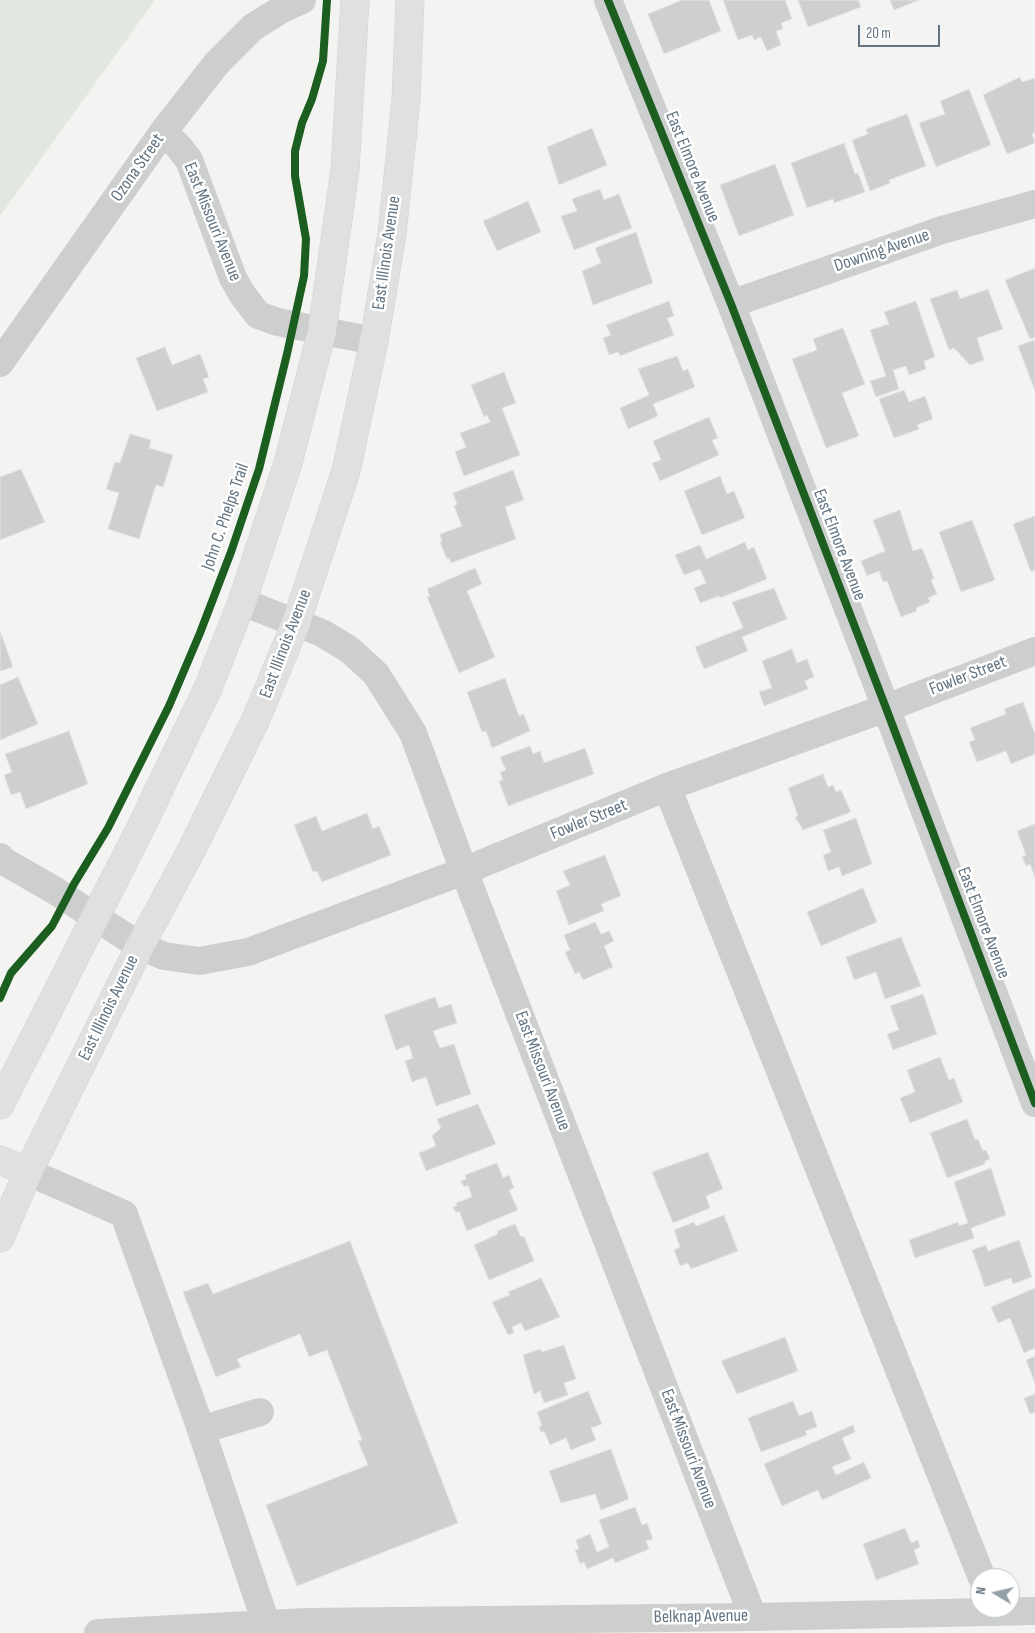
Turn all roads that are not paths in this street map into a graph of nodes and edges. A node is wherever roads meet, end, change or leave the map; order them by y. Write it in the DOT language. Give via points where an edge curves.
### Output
graph roads {
  1 [pos="302,0"];
  2 [pos="355,0"];
  3 [pos="410,0"];
  4 [pos="608,0"];
  5 [pos="163,132"];
  6 [pos="1035,204"];
  7 [pos="731,304"];
  8 [pos="322,331"];
  9 [pos="374,341"];
  10 [pos="0,363"];
  11 [pos="242,602"];
  12 [pos="296,623"];
  13 [pos="1035,650"];
  14 [pos="886,708"];
  15 [pos="668,787"];
  16 [pos="0,857"];
  17 [pos="464,871"];
  18 [pos="95,918"];
  19 [pos="140,946"];
  20 [pos="1035,1103"];
  21 [pos="0,1105"];
  22 [pos="0,1160"];
  23 [pos="28,1172"];
  24 [pos="0,1238"];
  25 [pos="260,1412"];
  26 [pos="201,1430"];
  27 [pos="978,1568"];
  28 [pos="1035,1611"];
  29 [pos="1020,1614"];
  30 [pos="994,1618"];
  31 [pos="765,1622"];
  32 [pos="266,1623"];
  33 [pos="530,1626"];
  34 [pos="306,1627"];
  35 [pos="98,1633"];
  1 -- 5 [label="street, Ozona Street" via="253,27 217,63"];
  2 -- 8 [label="main road" via="345,170"];
  3 -- 9 [label="main road, East Illinois Avenue" via="406,100 393,224"];
  4 -- 7 [label="street, East Elmore Avenue"];
  5 -- 8 [label="street, East Missouri Avenue" via="189,160 233,278 258,315"];
  5 -- 10 [label="street, Ozona Street"];
  6 -- 7 [label="street, Downing Avenue" via="942,230"];
  7 -- 14 [label="street, East Elmore Avenue"];
  8 -- 9 [label="street, East Missouri Avenue"];
  8 -- 11 [label="main road" via="288,463"];
  9 -- 12 [label="main road, East Illinois Avenue" via="346,471"];
  11 -- 12 [label="street, East Missouri Avenue"];
  11 -- 18 [label="main road" via="208,688"];
  12 -- 17 [label="street, East Missouri Avenue" via="350,650 376,674 413,733"];
  12 -- 19 [label="main road, East Illinois Avenue" via="256,719"];
  13 -- 14 [label="street, Fowler Street"];
  14 -- 15 [label="street, Fowler Street"];
  14 -- 20 [label="street, East Elmore Avenue"];
  15 -- 17 [label="street, Fowler Street"];
  15 -- 27 [label="street"];
  16 -- 18 [label="street, Fowler Street"];
  17 -- 19 [label="street, Fowler Street" via="248,952 199,961 164,956"];
  17 -- 31 [label="street, East Missouri Avenue"];
  18 -- 19 [label="street, Fowler Street"];
  18 -- 21 [label="main road"];
  19 -- 23 [label="main road, East Illinois Avenue"];
  22 -- 23 [label="main road"];
  23 -- 24 [label="main road, East Illinois Avenue"];
  23 -- 26 [label="street" via="124,1214"];
  25 -- 26 [label="street"];
  26 -- 32 [label="street"];
  28 -- 29 [label="street, Belknap Avenue"];
  30 -- 31 [label="street, Belknap Avenue"];
  31 -- 33 [label="street, Belknap Avenue"];
  32 -- 34 [label="street, Belknap Avenue"];
  32 -- 35 [label="street, Belknap Avenue"];
  33 -- 34 [label="street, Belknap Avenue"];
}
